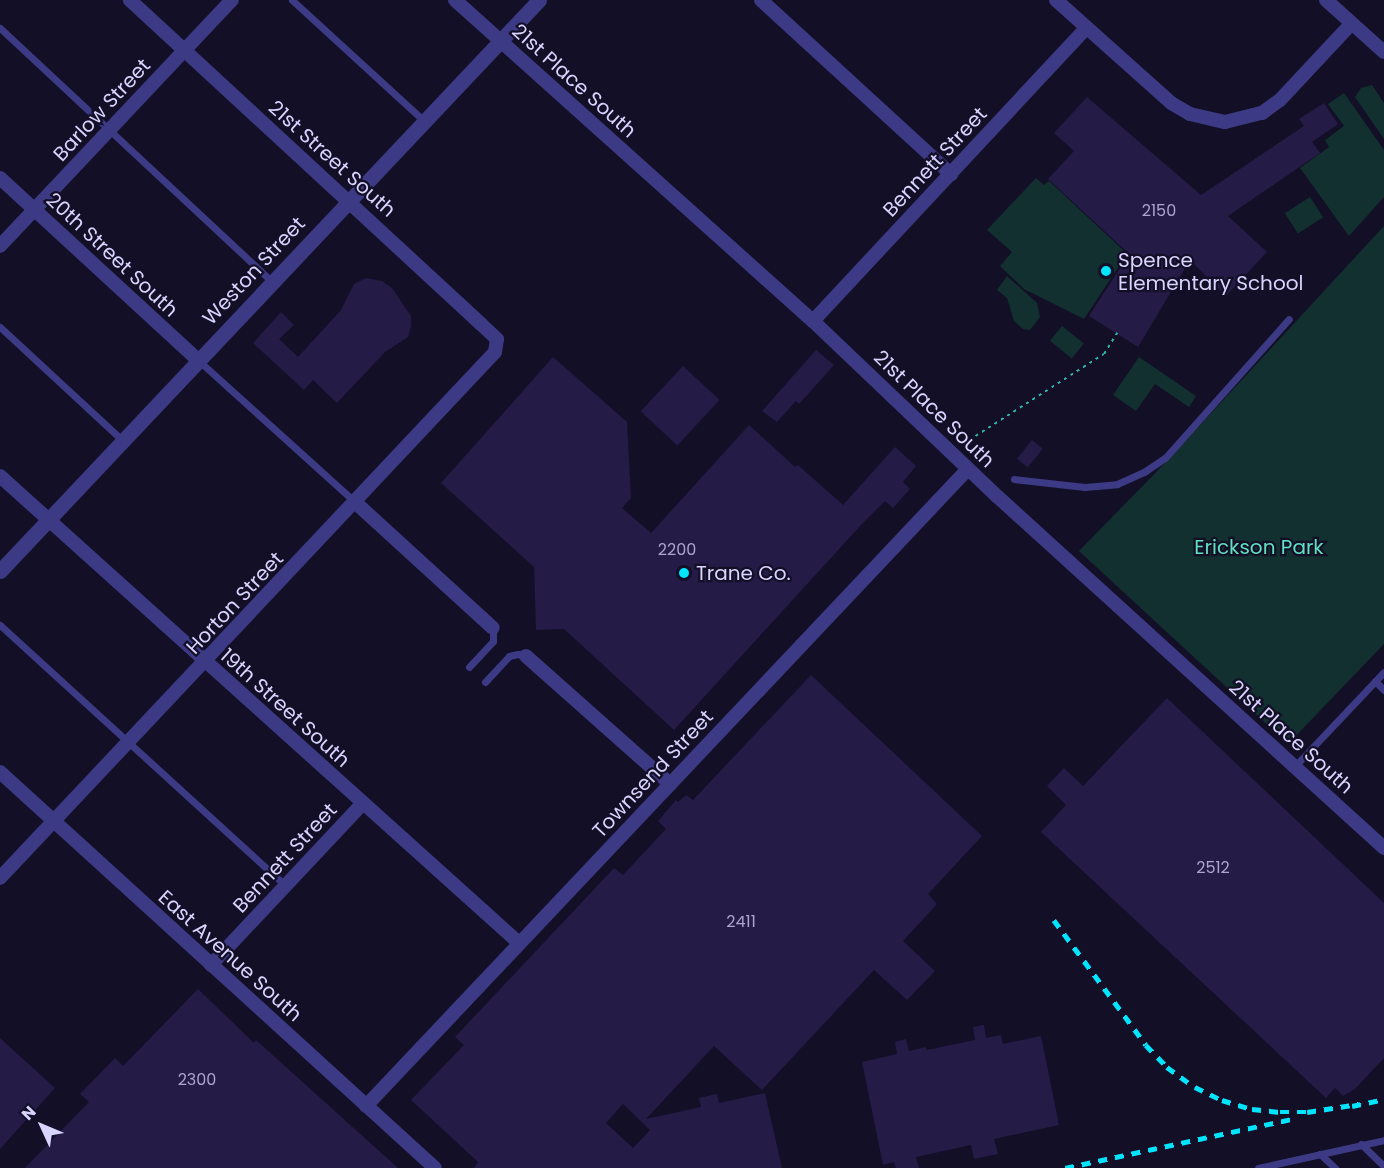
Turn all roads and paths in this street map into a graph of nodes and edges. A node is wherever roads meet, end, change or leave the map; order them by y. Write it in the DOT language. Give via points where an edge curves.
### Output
graph roads {
  1 [pos="130,0"];
  2 [pos="232,0"];
  3 [pos="292,0"];
  4 [pos="455,0"];
  5 [pos="539,0"];
  6 [pos="761,0"];
  7 [pos="1056,0"];
  8 [pos="1326,0"];
  9 [pos="1351,24"];
  10 [pos="0,28"];
  11 [pos="1086,28"];
  12 [pos="500,41"];
  13 [pos="184,50"];
  14 [pos="1384,52"];
  15 [pos="424,122"];
  16 [pos="110,130"];
  17 [pos="951,174"];
  18 [pos="0,178"];
  19 [pos="349,201"];
  20 [pos="34,210"];
  21 [pos="0,246"];
  22 [pos="272,282"];
  23 [pos="1289,319"];
  24 [pos="813,321"];
  25 [pos="0,327"];
  26 [pos="1116,333"];
  27 [pos="495,352"];
  28 [pos="199,361"];
  29 [pos="123,441"];
  30 [pos="953,454"];
  31 [pos="968,469"];
  32 [pos="0,476"];
  33 [pos="1014,479"];
  34 [pos="356,503"];
  35 [pos="48,520"];
  36 [pos="0,571"];
  37 [pos="0,625"];
  38 [pos="493,628"];
  39 [pos="526,656"];
  40 [pos="205,662"];
  41 [pos="470,667"];
  42 [pos="1384,672"];
  43 [pos="1375,681"];
  44 [pos="485,682"];
  45 [pos="1384,690"];
  46 [pos="130,742"];
  47 [pos="1295,766"];
  48 [pos="0,772"];
  49 [pos="670,784"];
  50 [pos="362,804"];
  51 [pos="54,822"];
  52 [pos="1384,848"];
  53 [pos="0,878"];
  54 [pos="286,886"];
  55 [pos="519,943"];
  56 [pos="211,965"];
  57 [pos="366,1106"];
  58 [pos="1384,1140"];
  59 [pos="1361,1144"];
  60 [pos="1320,1154"];
  61 [pos="1281,1162"];
  62 [pos="1384,1166"];
  63 [pos="435,1168"];
  64 [pos="1258,1168"];
  65 [pos="1287,1168"];
  66 [pos="1335,1168"];
  1 -- 13 [label="street, 21st Street South"];
  2 -- 13 [label="street, Barlow Street"];
  3 -- 15 [label="lane"];
  4 -- 12 [label="street, 21st Place South"];
  5 -- 12 [label="street, Weston Street"];
  6 -- 17 [label="street"];
  7 -- 11 [label="street"];
  8 -- 9 [label="street"];
  9 -- 11 [label="street" via="1280,100 1262,113 1225,122 1190,114 1171,103"];
  9 -- 14 [label="street"];
  10 -- 16 [label="lane"];
  11 -- 17 [label="street, Bennett Street"];
  12 -- 15 [label="street, Weston Street"];
  12 -- 24 [label="street, 21st Place South"];
  13 -- 16 [label="street, Barlow Street"];
  13 -- 19 [label="street, 21st Street South"];
  15 -- 19 [label="street, Weston Street"];
  16 -- 20 [label="street, Barlow Street"];
  16 -- 22 [label="lane"];
  17 -- 24 [label="street, Bennett Street"];
  18 -- 20 [label="street, 20th Street South"];
  19 -- 22 [label="street, Weston Street"];
  19 -- 27 [label="street, 21st Street South" via="497,339"];
  20 -- 21 [label="street, Barlow Street"];
  20 -- 28 [label="street, 20th Street South"];
  22 -- 28 [label="street, Weston Street"];
  23 -- 33 [label="lane" via="1165,458 1144,472 1117,484 1085,488"];
  24 -- 30 [label="street, 21st Place South"];
  25 -- 29 [label="lane"];
  26 -- 30 [label="path" via="1104,354 965,442"];
  27 -- 34 [label="street, Horton Street"];
  28 -- 29 [label="street, Weston Street"];
  28 -- 34 [label="lane"];
  29 -- 35 [label="street, Weston Street"];
  30 -- 31 [label="street, 21st Place South"];
  31 -- 47 [label="street, 21st Place South"];
  31 -- 49 [label="street, Townsend Street"];
  32 -- 35 [label="street, 19th Street South"];
  34 -- 38 [label="street"];
  34 -- 40 [label="street, Horton Street"];
  35 -- 36 [label="street, Weston Street"];
  35 -- 40 [label="street, 19th Street South"];
  37 -- 46 [label="lane"];
  38 -- 41 [label="lane" via="493,640"];
  39 -- 44 [label="lane" via="509,656"];
  39 -- 49 [label="street"];
  40 -- 46 [label="street, Horton Street"];
  40 -- 50 [label="street, 19th Street South"];
  42 -- 43 [label="lane"];
  43 -- 45 [label="lane"];
  43 -- 47 [label="lane"];
  46 -- 51 [label="street, Horton Street"];
  46 -- 54 [label="lane"];
  47 -- 52 [label="street, 21st Place South"];
  48 -- 51 [label="street, East Avenue South"];
  49 -- 55 [label="street, Townsend Street"];
  50 -- 54 [label="street, Bennett Street"];
  50 -- 55 [label="street, 19th Street South" via="373,809"];
  51 -- 53 [label="street, Horton Street"];
  51 -- 56 [label="street, East Avenue South"];
  54 -- 56 [label="street, Bennett Street"];
  55 -- 57 [label="street, Townsend Street"];
  56 -- 57 [label="street, East Avenue South"];
  57 -- 63 [label="street, East Avenue South"];
  58 -- 59 [label="lane"];
  59 -- 60 [label="lane"];
  59 -- 62 [label="lane"];
  60 -- 61 [label="lane"];
  60 -- 66 [label="lane"];
  61 -- 64 [label="lane"];
  61 -- 65 [label="lane"];
}
